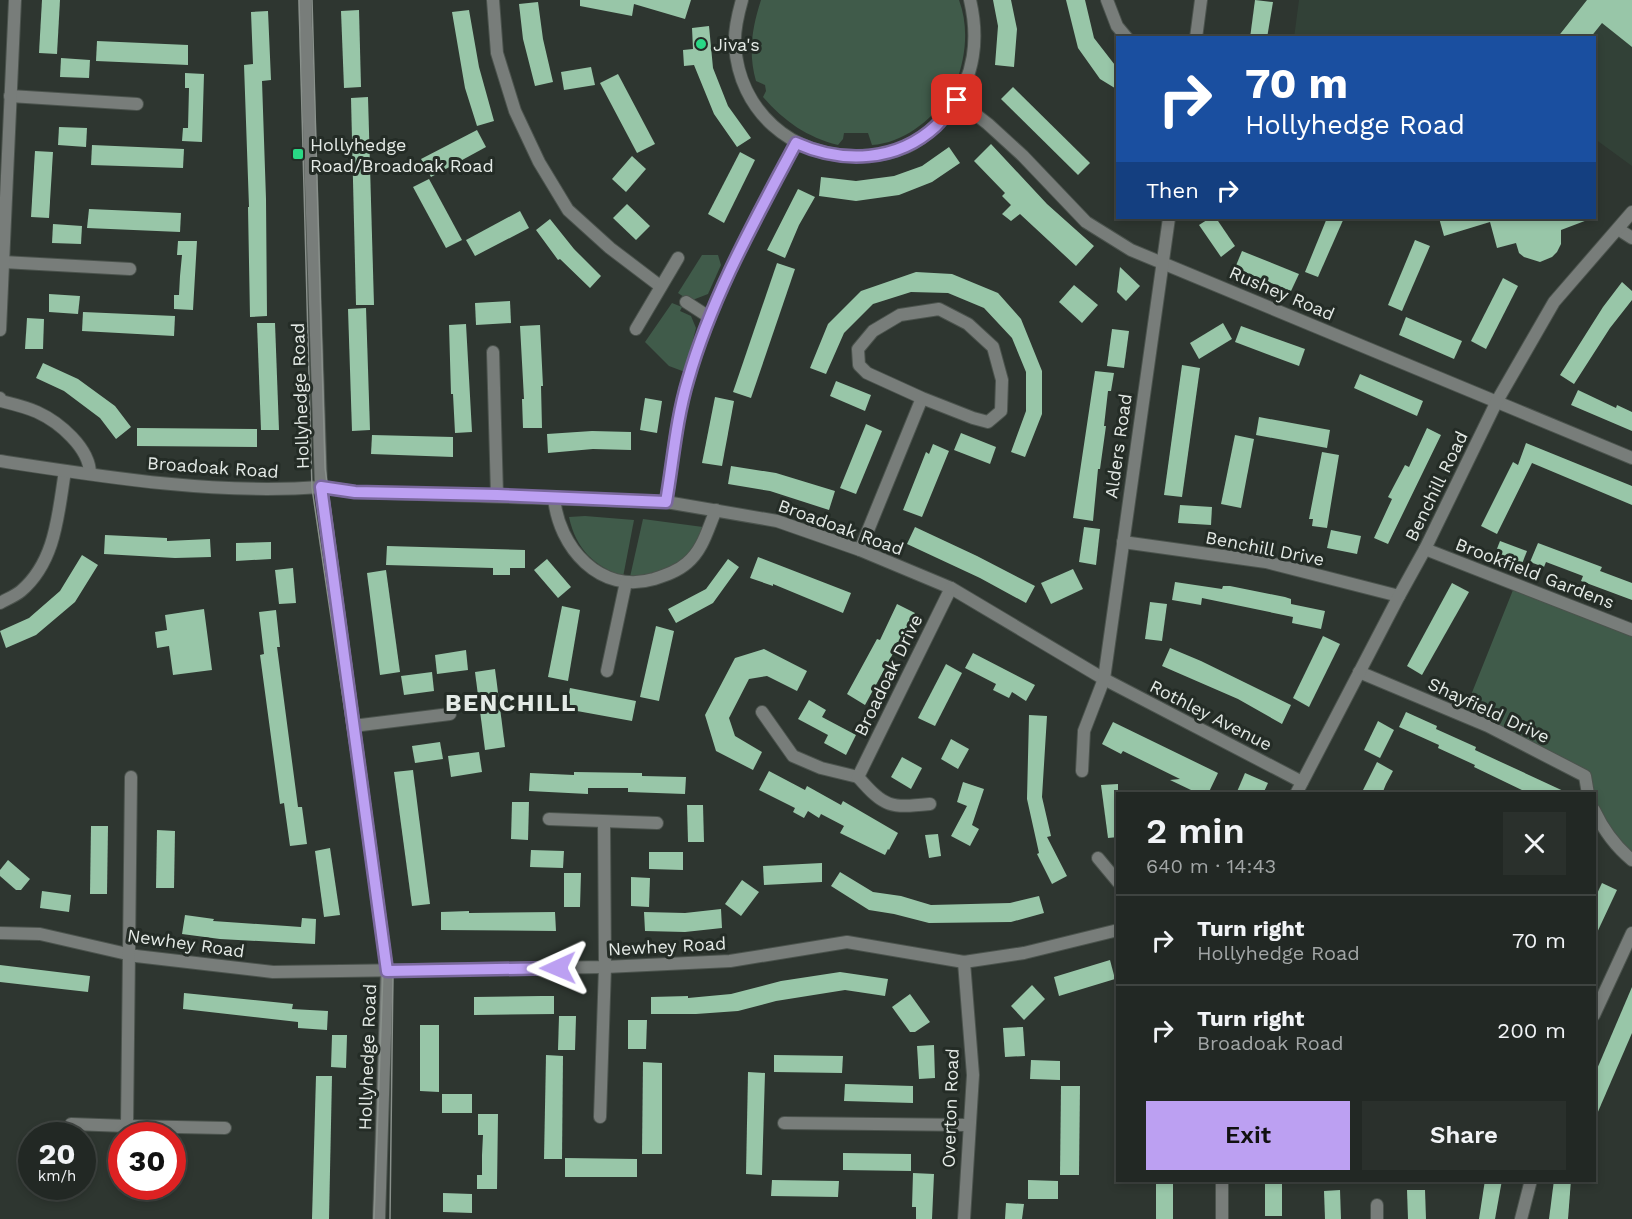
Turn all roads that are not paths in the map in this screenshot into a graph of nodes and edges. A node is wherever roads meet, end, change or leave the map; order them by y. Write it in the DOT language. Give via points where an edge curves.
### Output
graph roads {
  1 [pos="15,0"];
  2 [pos="306,0"];
  3 [pos="493,0"];
  4 [pos="742,0"];
  5 [pos="970,0"];
  6 [pos="1107,0"];
  7 [pos="1201,0"];
  8 [pos="1125,36"];
  9 [pos="1196,36"];
  10 [pos="10,96"];
  11 [pos="957,100"];
  12 [pos="137,104"];
  13 [pos="796,143"];
  14 [pos="3,194"];
  15 [pos="1632,212"];
  16 [pos="1169,219"];
  17 [pos="1618,229"];
  18 [pos="1632,238"];
  19 [pos="678,258"];
  20 [pos="3,262"];
  21 [pos="1163,262"];
  22 [pos="130,269"];
  23 [pos="660,286"];
  24 [pos="686,302"];
  25 [pos="709,317"];
  26 [pos="0,330"];
  27 [pos="636,330"];
  28 [pos="494,351"];
  29 [pos="0,398"];
  30 [pos="922,398"];
  31 [pos="1497,401"];
  32 [pos="1632,458"];
  33 [pos="0,461"];
  34 [pos="65,471"];
  35 [pos="90,474"];
  36 [pos="321,487"];
  37 [pos="497,495"];
  38 [pos="554,497"];
  39 [pos="666,502"];
  40 [pos="716,510"];
  41 [pos="1123,542"];
  42 [pos="1425,549"];
  43 [pos="860,550"];
  44 [pos="626,582"];
  45 [pos="951,588"];
  46 [pos="1399,596"];
  47 [pos="0,603"];
  48 [pos="1632,630"];
  49 [pos="607,671"];
  50 [pos="1359,672"];
  51 [pos="1104,679"];
  52 [pos="762,712"];
  53 [pos="450,714"];
  54 [pos="353,726"];
  55 [pos="1082,771"];
  56 [pos="131,777"];
  57 [pos="858,777"];
  58 [pos="1299,788"];
  59 [pos="1588,792"];
  60 [pos="930,804"];
  61 [pos="1596,814"];
  62 [pos="549,819"];
  63 [pos="604,822"];
  64 [pos="657,824"];
  65 [pos="1098,858"];
  66 [pos="1632,860"];
  67 [pos="1116,880"];
  68 [pos="1116,930"];
  69 [pos="0,933"];
  70 [pos="1632,933"];
  71 [pos="130,955"];
  72 [pos="964,962"];
  73 [pos="605,967"];
  74 [pos="387,971"];
  75 [pos="1596,1011"];
  76 [pos="600,1116"];
  77 [pos="127,1122"];
  78 [pos="784,1123"];
  79 [pos="969,1125"];
  80 [pos="186,1127"];
  81 [pos="225,1128"];
  82 [pos="1222,1182"];
  83 [pos="1530,1182"];
  84 [pos="1377,1205"];
  85 [pos="380,1219"];
  86 [pos="964,1219"];
  87 [pos="1222,1219"];
  88 [pos="1377,1219"];
  89 [pos="1521,1219"];
  1 -- 10 [label="street"];
  2 -- 36 [label="street, Hollyhedge Road"];
  3 -- 23 [label="street" via="497,53 515,111 539,162 568,210"];
  4 -- 13 [label="street" via="734,43 747,93 763,116"];
  5 -- 11 [label="street" via="975,21 973,58"];
  6 -- 8 [label="street"];
  7 -- 9 [label="street"];
  10 -- 12 [label="street"];
  10 -- 14 [label="street"];
  11 -- 13 [label="street" via="925,135 906,147 882,154 843,157"];
  11 -- 21 [label="street, Rushey Road" via="1023,156 1086,222 1131,250"];
  13 -- 25 [label="street" via="742,244"];
  14 -- 20 [label="street"];
  15 -- 17 [label="street, Benchill Road"];
  16 -- 21 [label="street, Alders Road"];
  17 -- 18 [label="street"];
  17 -- 31 [label="street, Benchill Road" via="1554,302"];
  19 -- 23 [label="street"];
  20 -- 22 [label="street"];
  20 -- 26 [label="street"];
  21 -- 31 [label="street, Rushey Road"];
  21 -- 41 [label="street, Alders Road"];
  23 -- 27 [label="street"];
  24 -- 25 [label="street"];
  25 -- 39 [label="street" via="682,404"];
  28 -- 37 [label="street"];
  29 -- 35 [label="street" via="54,422 74,439 87,458"];
  30 -- 30 [label="street" via="988,422 1001,411 1002,380 993,347 968,324 939,309 900,315 873,331 858,349 859,365 867,373"];
  30 -- 43 [label="street"];
  31 -- 32 [label="street, Rushey Road"];
  31 -- 42 [label="street, Benchill Road"];
  33 -- 34 [label="street, Broadoak Road"];
  34 -- 35 [label="street, Broadoak Road"];
  34 -- 47 [label="street" via="52,545 39,572 20,592"];
  35 -- 36 [label="street, Broadoak Road" via="242,488"];
  36 -- 37 [label="street, Broadoak Road" via="355,492"];
  36 -- 54 [label="street, Hollyhedge Road"];
  37 -- 38 [label="street, Broadoak Road"];
  38 -- 39 [label="street, Broadoak Road"];
  38 -- 44 [label="street" via="562,532 572,550 587,565"];
  39 -- 40 [label="street, Broadoak Road"];
  40 -- 43 [label="street, Broadoak Road" via="777,521"];
  40 -- 44 [label="street" via="699,550 688,562 663,576"];
  41 -- 46 [label="street, Benchill Drive" via="1266,562"];
  41 -- 51 [label="street, Alders Road"];
  42 -- 46 [label="street, Benchill Road"];
  42 -- 48 [label="street, Brookfield Gardens"];
  43 -- 45 [label="street, Broadoak Road"];
  44 -- 49 [label="street"];
  45 -- 51 [label="street, Broadoak Road"];
  45 -- 57 [label="street, Broadoak Drive"];
  46 -- 50 [label="street, Benchill Road"];
  50 -- 58 [label="street, Benchill Road"];
  50 -- 59 [label="street, Shayfield Drive" via="1488,726 1585,776"];
  51 -- 55 [label="street, Alders Road" via="1084,731"];
  51 -- 58 [label="street, Rothley Avenue"];
  52 -- 57 [label="street" via="794,756"];
  53 -- 54 [label="street"];
  54 -- 74 [label="street, Hollyhedge Road"];
  56 -- 71 [label="street"];
  57 -- 60 [label="street" via="877,798 899,807"];
  61 -- 66 [label="street"];
  62 -- 63 [label="street"];
  63 -- 64 [label="street"];
  63 -- 73 [label="street"];
  65 -- 67 [label="street"];
  68 -- 72 [label="street, Newhey Road" via="1024,953"];
  69 -- 71 [label="street, Newhey Road" via="40,934"];
  70 -- 75 [label="street"];
  71 -- 74 [label="street, Newhey Road" via="273,972"];
  71 -- 77 [label="street"];
  72 -- 73 [label="street, Newhey Road" via="847,942 730,961"];
  72 -- 79 [label="street, Overton Road" via="973,1075"];
  73 -- 74 [label="street, Newhey Road"];
  73 -- 76 [label="street"];
  74 -- 85 [label="street, Hollyhedge Road"];
  78 -- 79 [label="street"];
  79 -- 86 [label="street, Overton Road"];
  80 -- 81 [label="street"];
  82 -- 87 [label="street"];
  83 -- 89 [label="street"];
  84 -- 88 [label="street"];
}
